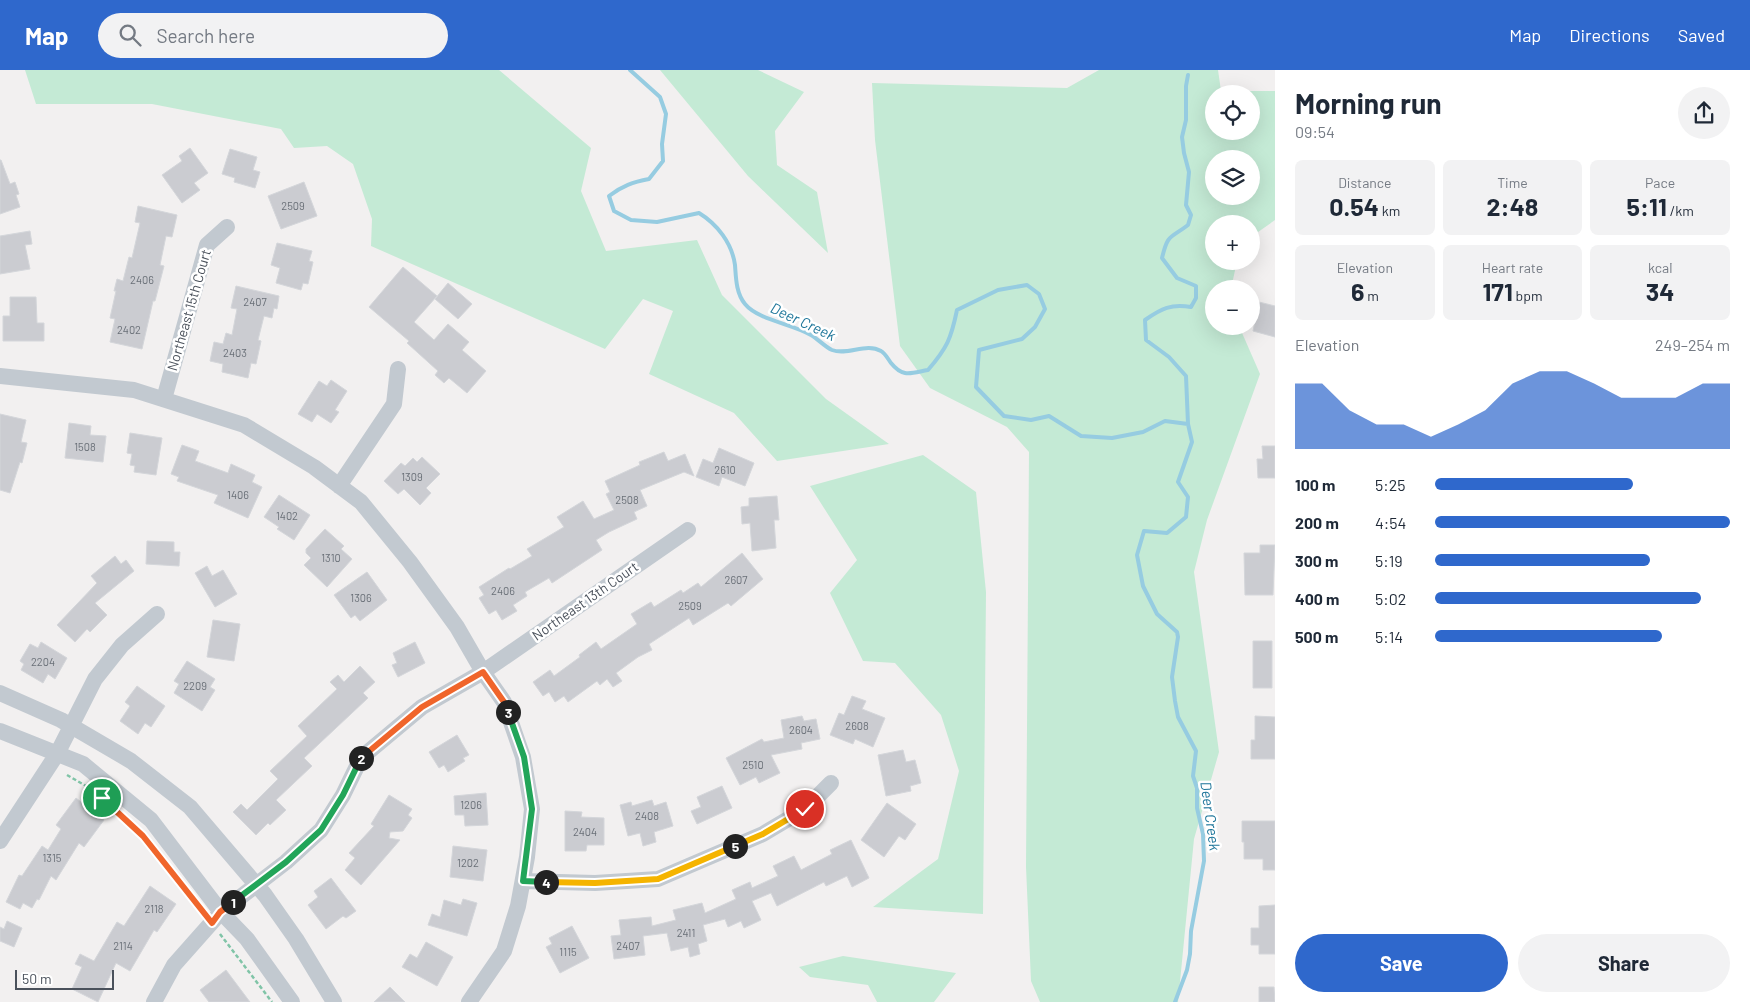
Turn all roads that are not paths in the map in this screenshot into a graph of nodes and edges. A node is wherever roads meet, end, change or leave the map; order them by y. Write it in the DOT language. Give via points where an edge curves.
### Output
graph roads {
  1 [pos="227,227"];
  2 [pos="398,369"];
  3 [pos="0,376"];
  4 [pos="164,399"];
  5 [pos="339,486"];
  6 [pos="688,530"];
  7 [pos="157,614"];
  8 [pos="483,672"];
  9 [pos="0,693"];
  10 [pos="71,725"];
  11 [pos="0,730"];
  12 [pos="54,759"];
  13 [pos="831,783"];
  14 [pos="0,841"];
  15 [pos="523,881"];
  16 [pos="256,885"];
  17 [pos="216,917"];
  18 [pos="154,1002"];
  19 [pos="292,1002"];
  20 [pos="334,1002"];
  21 [pos="469,1002"];
  1 -- 4 [label="street, Northeast 15th Court" via="207,245"];
  2 -- 5 [label="street" via="394,404"];
  3 -- 4 [label="street" via="134,390"];
  4 -- 5 [label="street" via="244,425"];
  5 -- 8 [label="street" via="361,502 410,562 457,627"];
  6 -- 8 [label="street, Northeast 13th Court"];
  7 -- 10 [label="street" via="122,645 95,679"];
  8 -- 15 [label="street" via="504,702 524,757 532,809"];
  8 -- 16 [label="street, Northeast 13th Court" via="422,707 361,758 321,830"];
  9 -- 10 [label="street"];
  10 -- 12 [label="street"];
  10 -- 16 [label="street" via="131,761 190,807"];
  11 -- 12 [label="street"];
  12 -- 14 [label="street"];
  12 -- 17 [label="street" via="83,764 151,820"];
  13 -- 15 [label="street" via="805,809 763,834 658,879 595,883"];
  15 -- 21 [label="street" via="504,951"];
  16 -- 17 [label="street, Northeast 13th Court"];
  16 -- 20 [label="street" via="296,939"];
  17 -- 18 [label="street" via="174,965"];
  17 -- 19 [label="street" via="247,939"];
}
